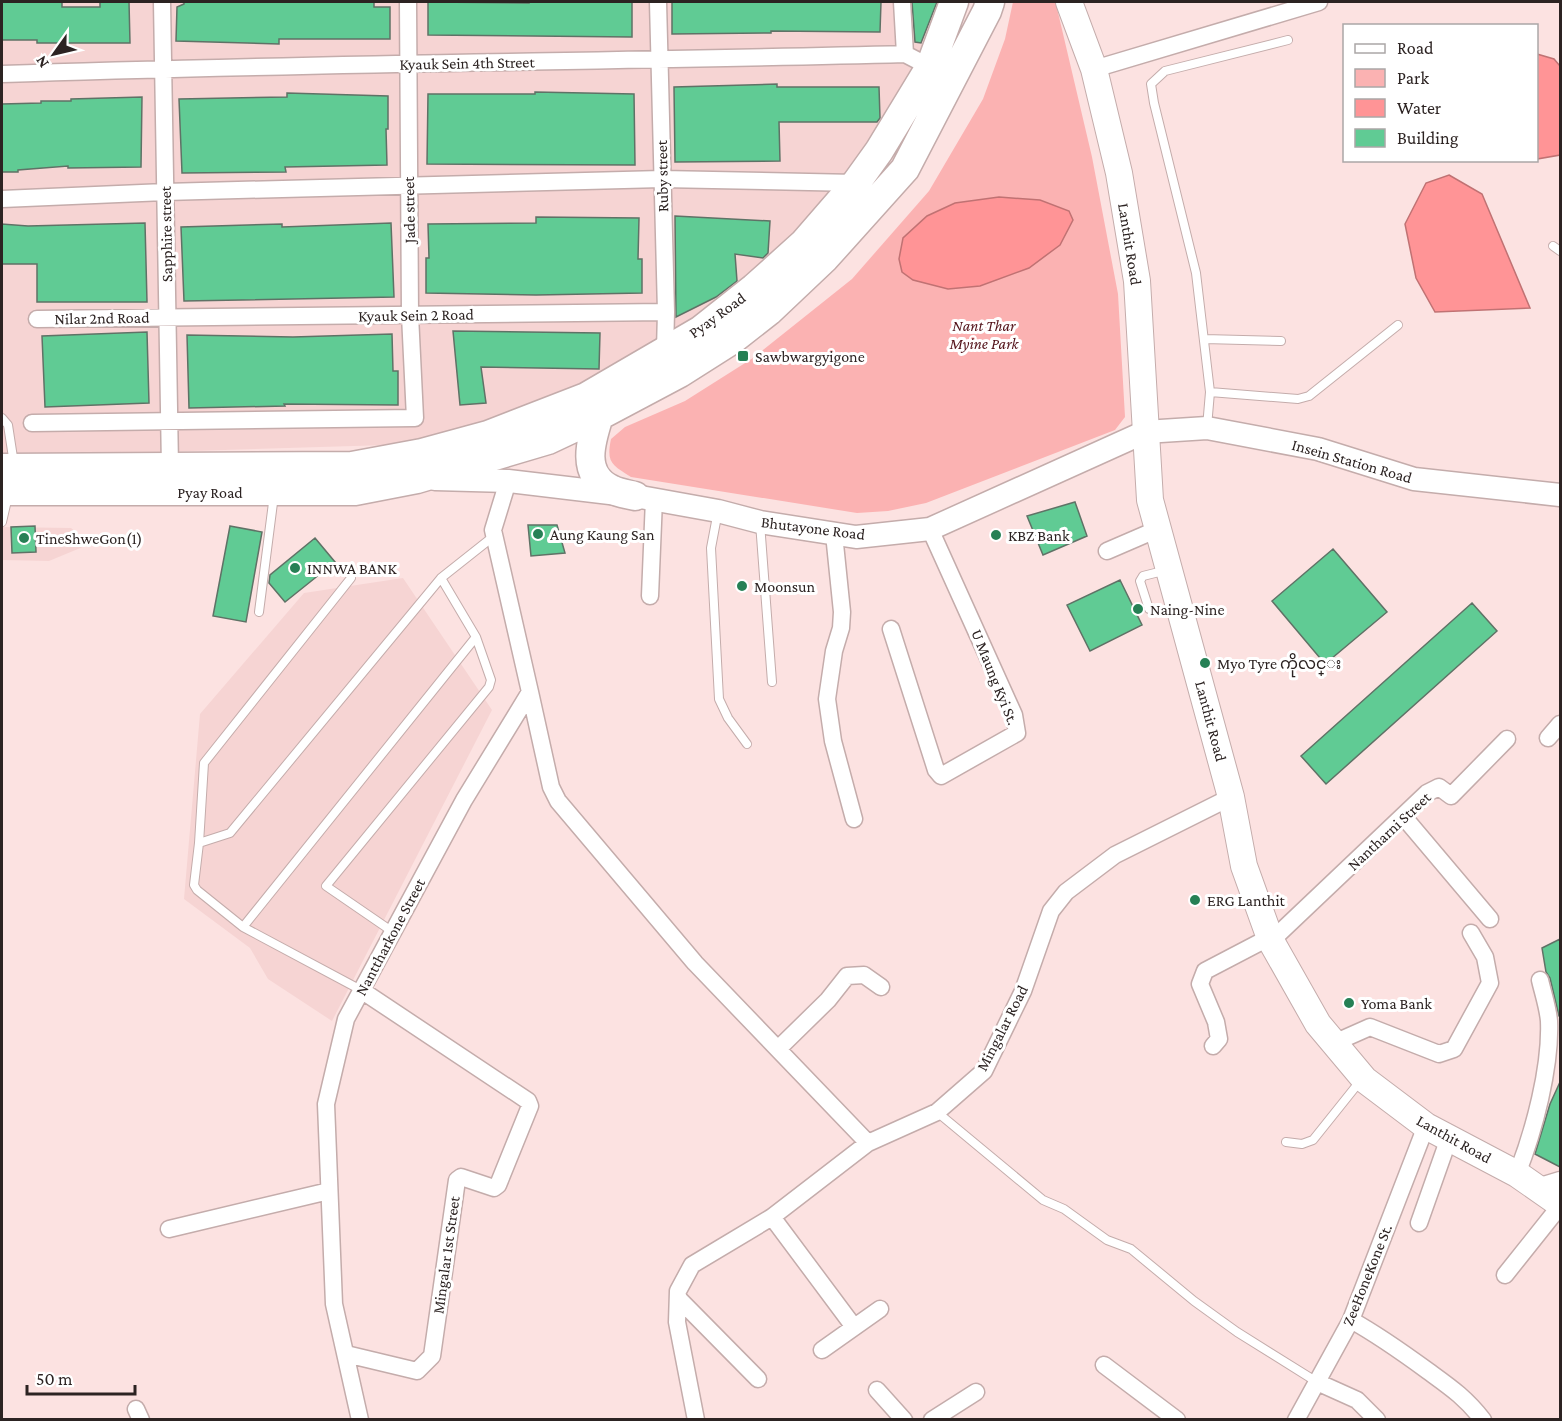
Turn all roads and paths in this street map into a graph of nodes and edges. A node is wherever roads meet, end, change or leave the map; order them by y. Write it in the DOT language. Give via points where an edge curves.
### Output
graph roads {
  1 [pos="162,2"];
  2 [pos="408,2"];
  3 [pos="658,2"];
  4 [pos="902,2"];
  5 [pos="954,2"];
  6 [pos="990,2"];
  7 [pos="1069,2"];
  8 [pos="1319,2"];
  9 [pos="1288,40"];
  10 [pos="905,54"];
  11 [pos="659,61"];
  12 [pos="408,63"];
  13 [pos="930,66"];
  14 [pos="163,69"];
  15 [pos="1094,69"];
  16 [pos="2,74"];
  17 [pos="662,179"];
  18 [pos="856,183"];
  19 [pos="409,185"];
  20 [pos="165,192"];
  21 [pos="2,199"];
  22 [pos="666,312"];
  23 [pos="410,315"];
  24 [pos="167,318"];
  25 [pos="37,319"];
  26 [pos="1398,326"];
  27 [pos="1204,339"];
  28 [pos="1281,341"];
  29 [pos="665,350"];
  30 [pos="1210,392"];
  31 [pos="593,406"];
  32 [pos="2,418"];
  33 [pos="169,422"];
  34 [pos="32,423"];
  35 [pos="1207,428"];
  36 [pos="1145,432"];
  37 [pos="498,463"];
  38 [pos="352,466"];
  39 [pos="7,479"];
  40 [pos="170,479"];
  41 [pos="417,479"];
  42 [pos="275,492"];
  43 [pos="1560,495"];
  44 [pos="644,497"];
  45 [pos="718,511"];
  46 [pos="2,522"];
  47 [pos="760,522"];
  48 [pos="930,529"];
  49 [pos="1158,529"];
  50 [pos="834,534"];
  51 [pos="494,536"];
  52 [pos="1107,551"];
  53 [pos="1169,569"];
  54 [pos="351,578"];
  55 [pos="441,578"];
  56 [pos="650,596"];
  57 [pos="1149,609"];
  58 [pos="259,612"];
  59 [pos="891,629"];
  60 [pos="476,637"];
  61 [pos="771,682"];
  62 [pos="530,692"];
  63 [pos="1560,724"];
  64 [pos="1548,738"];
  65 [pos="1507,739"];
  66 [pos="747,744"];
  67 [pos="1230,797"];
  68 [pos="1403,816"];
  69 [pos="854,819"];
  70 [pos="199,843"];
  71 [pos="1490,919"];
  72 [pos="243,927"];
  73 [pos="393,932"];
  74 [pos="1472,933"];
  75 [pos="1270,939"];
  76 [pos="1540,980"];
  77 [pos="881,987"];
  78 [pos="362,990"];
  79 [pos="1334,1043"];
  80 [pos="1213,1046"];
  81 [pos="778,1050"];
  82 [pos="1363,1077"];
  83 [pos="937,1112"];
  84 [pos="1426,1126"];
  85 [pos="1449,1138"];
  86 [pos="1287,1142"];
  87 [pos="868,1143"];
  88 [pos="1538,1180"];
  89 [pos="329,1191"];
  90 [pos="1560,1205"];
  91 [pos="772,1217"];
  92 [pos="1419,1223"];
  93 [pos="170,1229"];
  94 [pos="1505,1275"];
  95 [pos="678,1298"];
  96 [pos="880,1309"];
  97 [pos="1351,1320"];
  98 [pos="854,1327"];
  99 [pos="822,1350"];
  100 [pos="346,1354"];
  101 [pos="1104,1365"];
  102 [pos="758,1379"];
  103 [pos="1317,1382"];
  104 [pos="877,1390"];
  105 [pos="976,1392"];
  106 [pos="360,1419"];
  107 [pos="696,1419"];
  108 [pos="904,1419"];
  109 [pos="932,1419"];
  110 [pos="1177,1419"];
  111 [pos="1296,1419"];
  112 [pos="1377,1419"];
  113 [pos="1483,1419"];
  1 -- 14 [label="street, Sapphire street"];
  2 -- 12 [label="street, Jade street"];
  3 -- 11 [label="street, Ruby street"];
  4 -- 10 [label="street"];
  5 -- 13 [label="highway, Pyay Road"];
  6 -- 31 [label="highway, Pyay Road" via="904,169 825,258 732,340 680,373"];
  7 -- 15 [label="main road, Lanthit Road"];
  8 -- 15 [label="street"];
  9 -- 27 [label="lane" via="1165,71 1151,84 1196,273"];
  10 -- 11 [label="street, Kyauk Sein 4th Street"];
  10 -- 13 [label="street, Kyauk Sein 4th Street"];
  11 -- 12 [label="street, Kyauk Sein 4th Street"];
  11 -- 17 [label="street, Ruby street"];
  12 -- 14 [label="street, Kyauk Sein 4th Street"];
  12 -- 19 [label="street, Jade street"];
  13 -- 18 [label="highway, Pyay Road"];
  14 -- 16 [label="street, Kyauk Sein 4th Street"];
  14 -- 20 [label="street, Sapphire street"];
  15 -- 36 [label="main road, Lanthit Road" via="1119,173 1137,281"];
  17 -- 18 [label="street"];
  17 -- 19 [label="street"];
  17 -- 22 [label="street, Ruby street"];
  18 -- 29 [label="highway, Pyay Road" via="804,243 754,288 701,330"];
  19 -- 20 [label="street"];
  19 -- 23 [label="street, Jade street"];
  20 -- 21 [label="street"];
  20 -- 24 [label="street, Sapphire street"];
  22 -- 23 [label="street, Kyauk Sein 2 Road"];
  22 -- 29 [label="street, Ruby street"];
  23 -- 24 [label="street, Kyauk Sein 2 Road"];
  23 -- 33 [label="street, Jade street" via="415,418"];
  24 -- 25 [label="street, Nilar 2nd Road"];
  24 -- 33 [label="street, Sapphire street"];
  26 -- 30 [label="lane" via="1309,396 1298,399"];
  27 -- 28 [label="lane"];
  27 -- 30 [label="lane"];
  29 -- 31 [label="highway, Pyay Road"];
  30 -- 35 [label="lane"];
  31 -- 37 [label="highway, Pyay Road" via="548,440"];
  31 -- 44 [label="highway" via="589,455 596,476 610,489"];
  32 -- 39 [label="lane" via="8,425"];
  33 -- 34 [label="street"];
  33 -- 40 [label="street, Sapphire street"];
  35 -- 36 [label="main road, Insein Station Road"];
  35 -- 43 [label="main road, Insein Station Road" via="1318,449 1414,479"];
  36 -- 48 [label="main road, Bhutayone Road"];
  36 -- 49 [label="main road, Lanthit Road" via="1150,500"];
  37 -- 38 [label="highway, Pyay Road" via="422,453"];
  37 -- 41 [label="highway, Pyay Road"];
  37 -- 44 [label="main road, Bhutayone Road"];
  37 -- 51 [label="street"];
  38 -- 40 [label="highway, Pyay Road"];
  38 -- 41 [label="main road, Pyay Road"];
  39 -- 40 [label="highway, Pyay Road"];
  39 -- 46 [label="lane"];
  40 -- 42 [label="highway, Pyay Road"];
  41 -- 42 [label="highway, Pyay Road" via="355,491"];
  42 -- 58 [label="lane"];
  44 -- 45 [label="main road, Bhutayone Road"];
  44 -- 56 [label="street"];
  45 -- 47 [label="main road, Bhutayone Road"];
  45 -- 66 [label="lane" via="711,548 719,699"];
  47 -- 50 [label="main road, Bhutayone Road"];
  47 -- 61 [label="lane"];
  48 -- 50 [label="main road, Bhutayone Road" via="856,537"];
  48 -- 59 [label="street, U Maung Kyi St." via="1014,715 1017,733 942,776 936,770"];
  49 -- 52 [label="street"];
  49 -- 53 [label="main road, Lanthit Road"];
  50 -- 69 [label="street" via="842,612 827,699 833,741"];
  51 -- 55 [label="lane"];
  51 -- 62 [label="street"];
  53 -- 57 [label="lane" via="1143,576 1140,581"];
  53 -- 67 [label="main road, Lanthit Road"];
  54 -- 70 [label="lane" via="204,762"];
  55 -- 60 [label="lane"];
  55 -- 70 [label="lane" via="230,832"];
  60 -- 72 [label="lane"];
  60 -- 73 [label="lane" via="491,680 489,687 327,886"];
  62 -- 73 [label="street, Nanttharkone Street" via="464,800"];
  62 -- 81 [label="street" via="551,787 558,801 695,963"];
  63 -- 64 [label="street"];
  65 -- 68 [label="street, Nantharni Street" via="1451,796 1439,787"];
  67 -- 75 [label="main road, Lanthit Road" via="1244,866"];
  67 -- 83 [label="street, Mingalar Road" via="1115,855 1066,892 1051,911 1023,991 984,1071"];
  68 -- 71 [label="street"];
  68 -- 75 [label="street, Nantharni Street"];
  70 -- 72 [label="lane" via="194,885"];
  72 -- 78 [label="lane"];
  73 -- 78 [label="street, Nanttharkone Street"];
  74 -- 79 [label="street" via="1485,957 1490,983 1454,1049 1439,1054 1370,1027"];
  75 -- 79 [label="main road, Lanthit Road" via="1318,1024"];
  75 -- 80 [label="street, Nantharni Street" via="1205,971 1200,984 1219,1039"];
  76 -- 88 [label="street" via="1549,1019 1547,1065 1526,1151"];
  77 -- 81 [label="street" via="864,975 847,976"];
  78 -- 89 [label="street, Nanttharkone Street" via="346,1019 326,1104"];
  78 -- 100 [label="street, Mingalar 1st Street" via="530,1106 498,1185 494,1188 461,1177 457,1180 432,1356 417,1371"];
  79 -- 82 [label="main road, Lanthit Road"];
  81 -- 87 [label="street"];
  82 -- 84 [label="main road, Lanthit Road"];
  82 -- 86 [label="lane" via="1313,1140 1302,1144"];
  83 -- 87 [label="street, Mingalar Road"];
  83 -- 103 [label="lane" via="1043,1200 1064,1209 1107,1240 1131,1249 1237,1332"];
  84 -- 85 [label="main road, Lanthit Road"];
  84 -- 97 [label="street, ZeeHoneKone St."];
  85 -- 88 [label="main road, Lanthit Road"];
  85 -- 92 [label="street"];
  87 -- 91 [label="street, Mingalar Road"];
  88 -- 90 [label="main road, Lanthit Road"];
  89 -- 93 [label="street"];
  89 -- 100 [label="street, Nanttharkone Street" via="334,1304"];
  90 -- 94 [label="street"];
  91 -- 95 [label="street, Mingalar Road" via="692,1265"];
  91 -- 98 [label="street"];
  95 -- 102 [label="street"];
  95 -- 107 [label="street, Mingalar Road" via="677,1322"];
  96 -- 98 [label="street"];
  97 -- 103 [label="street, ZeeHoneKone St."];
  97 -- 113 [label="street" via="1387,1340 1453,1388"];
  98 -- 99 [label="street"];
  100 -- 106 [label="street, Nanttharkone Street"];
  101 -- 110 [label="street"];
  103 -- 111 [label="street, ZeeHoneKone St."];
  103 -- 112 [label="street" via="1357,1400"];
  104 -- 108 [label="street"];
  105 -- 109 [label="street"];
}
